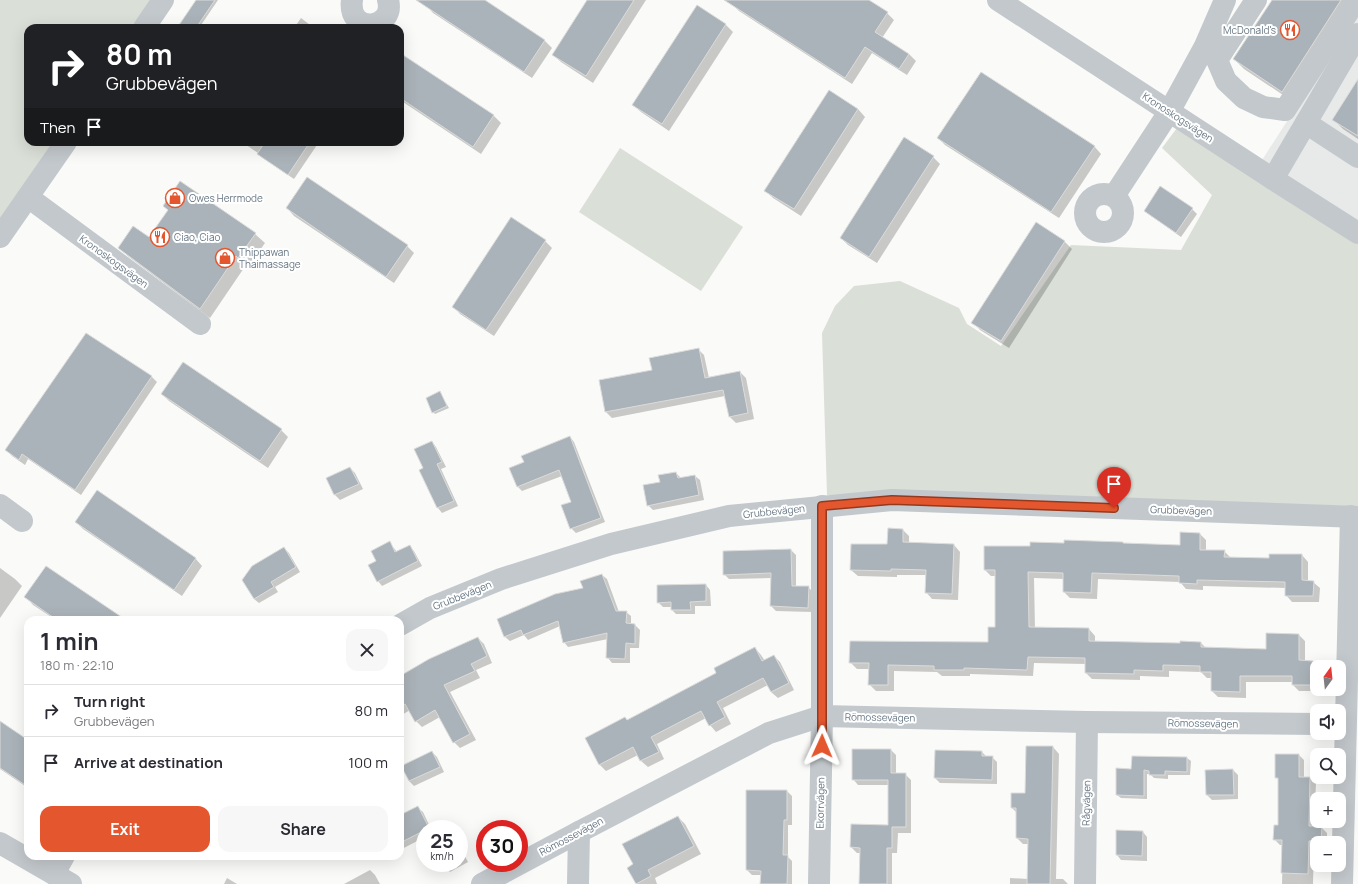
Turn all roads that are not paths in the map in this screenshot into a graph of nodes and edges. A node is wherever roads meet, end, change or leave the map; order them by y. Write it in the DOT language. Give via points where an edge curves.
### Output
graph roads {
  1 [pos="163,0"];
  2 [pos="352,0"];
  3 [pos="388,0"];
  4 [pos="998,0"];
  5 [pos="1225,0"];
  6 [pos="1256,0"];
  7 [pos="1356,0"];
  8 [pos="147,24"];
  9 [pos="367,24"];
  10 [pos="373,24"];
  11 [pos="1358,34"];
  12 [pos="1169,112"];
  13 [pos="1306,123"];
  14 [pos="63,146"];
  15 [pos="1358,157"];
  16 [pos="1273,179"];
  17 [pos="1114,196"];
  18 [pos="28,198"];
  19 [pos="1358,233"];
  20 [pos="0,237"];
  21 [pos="200,324"];
  22 [pos="0,505"];
  23 [pos="822,506"];
  24 [pos="1355,517"];
  25 [pos="22,521"];
  26 [pos="404,623"];
  27 [pos="1344,704"];
  28 [pos="822,716"];
  29 [pos="1088,722"];
  30 [pos="1310,724"];
  31 [pos="1345,740"];
  32 [pos="1351,780"];
  33 [pos="579,832"];
  34 [pos="0,843"];
  35 [pos="24,854"];
  36 [pos="38,860"];
  37 [pos="63,871"];
  38 [pos="482,884"];
  39 [pos="578,884"];
  40 [pos="819,884"];
  41 [pos="1085,884"];
  42 [pos="1342,884"];
  1 -- 8 [label="street"];
  2 -- 9 [label="street" via="352,12 355,17"];
  3 -- 10 [label="street" via="389,10 386,17"];
  4 -- 12 [label="street, Kronoskogsvägen"];
  5 -- 12 [label="street" via="1205,46"];
  6 -- 7 [label="street" via="1217,60 1226,81 1244,98 1263,107 1285,110"];
  11 -- 13 [label="street"];
  12 -- 16 [label="street, Kronoskogsvägen"];
  12 -- 17 [label="street"];
  13 -- 15 [label="street"];
  13 -- 16 [label="street"];
  14 -- 18 [label="street"];
  16 -- 19 [label="street, Kronoskogsvägen"];
  18 -- 20 [label="street"];
  18 -- 21 [label="street, Kronoskogsvägen"];
  22 -- 25 [label="street"];
  23 -- 24 [label="street, Grubbevägen" via="892,500"];
  23 -- 26 [label="street, Grubbevägen" via="730,516 611,544 501,580 430,608"];
  23 -- 28 [label="street, Ekorrvägen"];
  24 -- 27 [label="street"];
  28 -- 29 [label="street, Römossevägen"];
  28 -- 33 [label="street, Römossevägen" via="769,733"];
  28 -- 40 [label="street, Ekorrvägen"];
  29 -- 30 [label="street, Römossevägen"];
  29 -- 41 [label="street, Rågvägen"];
  31 -- 32 [label="street"];
  32 -- 42 [label="street"];
  33 -- 38 [label="street, Römossevägen"];
  33 -- 39 [label="street"];
  34 -- 35 [label="street"];
  36 -- 37 [label="street"];
}
